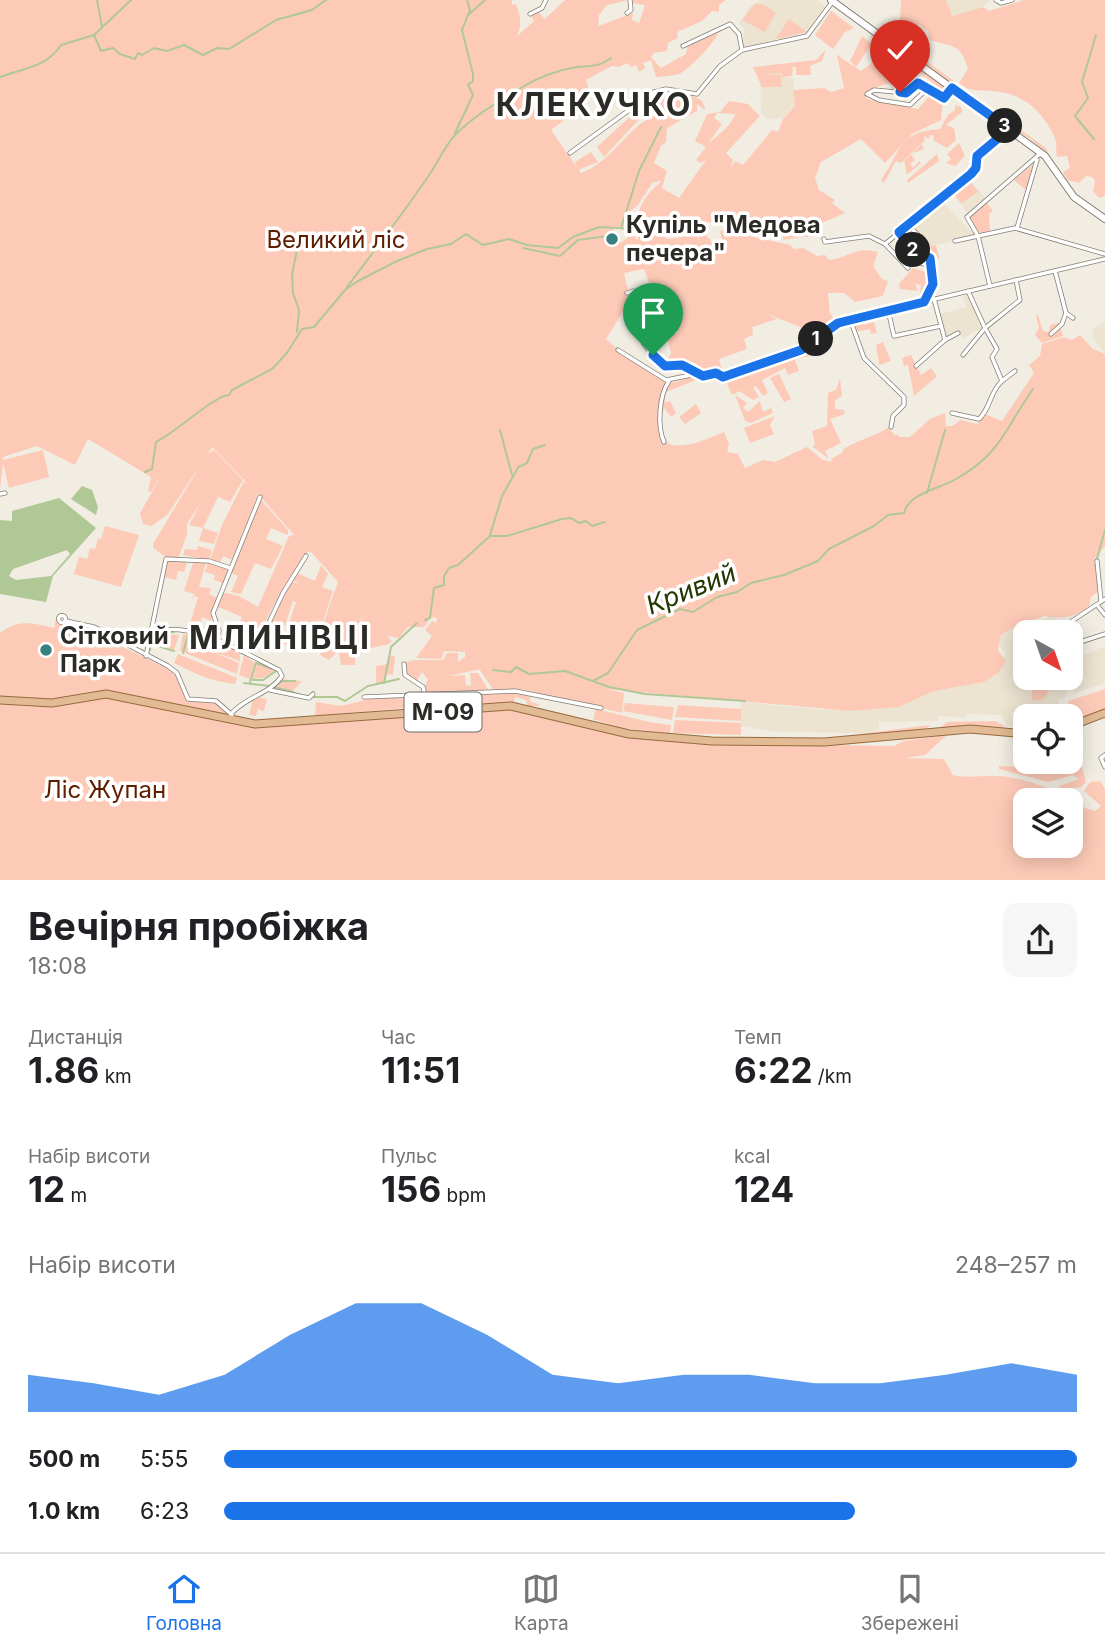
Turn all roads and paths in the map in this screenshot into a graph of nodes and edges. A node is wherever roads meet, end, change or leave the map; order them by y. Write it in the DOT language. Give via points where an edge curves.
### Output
graph roads {
  1 [pos="546,0"];
  2 [pos="630,0"];
  3 [pos="832,0"];
  4 [pos="996,0"];
  5 [pos="1012,0"];
  6 [pos="627,13"];
  7 [pos="530,14"];
  8 [pos="683,46"];
  9 [pos="742,50"];
  10 [pos="928,88"];
  11 [pos="952,88"];
  12 [pos="906,93"];
  13 [pos="903,102"];
  14 [pos="1009,129"];
  15 [pos="570,153"];
  16 [pos="1039,155"];
  17 [pos="1105,219"];
  18 [pos="908,225"];
  19 [pos="1017,228"];
  20 [pos="899,232"];
  21 [pos="978,236"];
  22 [pos="920,237"];
  23 [pos="824,239"];
  24 [pos="955,241"];
  25 [pos="885,243"];
  26 [pos="918,253"];
  27 [pos="1105,254"];
  28 [pos="1105,259"];
  29 [pos="931,266"];
  30 [pos="908,268"];
  31 [pos="1055,271"];
  32 [pos="1016,280"];
  33 [pos="990,286"];
  34 [pos="968,291"];
  35 [pos="626,293"];
  36 [pos="934,299"];
  37 [pos="924,302"];
  38 [pos="888,310"];
  39 [pos="1066,313"];
  40 [pos="1073,318"];
  41 [pos="850,319"];
  42 [pos="941,326"];
  43 [pos="985,328"];
  44 [pos="958,333"];
  45 [pos="1051,334"];
  46 [pos="945,340"];
  47 [pos="618,350"];
  48 [pos="963,355"];
  49 [pos="916,366"];
  50 [pos="1016,371"];
  51 [pos="697,374"];
  52 [pos="669,381"];
  53 [pos="1002,382"];
  54 [pos="953,413"];
  55 [pos="891,427"];
  56 [pos="664,442"];
  57 [pos="260,497"];
  58 [pos="306,555"];
  59 [pos="1097,561"];
  60 [pos="230,568"];
  61 [pos="1105,599"];
  62 [pos="1097,605"];
  63 [pos="1105,615"];
  64 [pos="1074,620"];
  65 [pos="66,621"];
  66 [pos="150,633"];
  67 [pos="1105,634"];
  68 [pos="216,640"];
  69 [pos="1083,641"];
  70 [pos="242,651"];
  71 [pos="146,656"];
  72 [pos="404,664"];
  73 [pos="268,690"];
  74 [pos="425,695"];
  75 [pos="311,696"];
  76 [pos="364,697"];
  77 [pos="0,700"];
  78 [pos="601,708"];
  79 [pos="1105,713"];
  80 [pos="232,717"];
  81 [pos="1083,721"];
  82 [pos="1013,733"];
  83 [pos="1105,755"];
  84 [pos="1105,767"];
  1 -- 7 [label="street"];
  2 -- 6 [label="street"];
  3 -- 9 [label="street" via="807,36"];
  3 -- 11 [label="main road"];
  4 -- 5 [label="street" via="1001,4"];
  8 -- 9 [label="street" via="730,24"];
  9 -- 15 [label="street" via="720,66 697,94 654,92"];
  10 -- 11 [label="street" via="944,98"];
  10 -- 12 [label="street" via="918,83"];
  10 -- 13 [label="street" via="915,103"];
  11 -- 14 [label="main road"];
  12 -- 13 [label="street"];
  12 -- 13 [label="street" via="867,93 879,100"];
  14 -- 16 [label="main road"];
  14 -- 18 [label="street" via="977,156 971,174"];
  16 -- 17 [label="main road" via="1078,201"];
  16 -- 19 [label="street"];
  16 -- 21 [label="street" via="969,214 967,220"];
  18 -- 20 [label="street"];
  18 -- 22 [label="street"];
  19 -- 21 [label="street"];
  19 -- 27 [label="street"];
  20 -- 25 [label="street"];
  20 -- 26 [label="street"];
  21 -- 24 [label="street"];
  21 -- 33 [label="street"];
  23 -- 25 [label="street" via="869,236"];
  25 -- 30 [label="street"];
  26 -- 29 [label="street" via="929,257"];
  26 -- 29 [label="street" via="914,261"];
  28 -- 31 [label="street"];
  29 -- 37 [label="street" via="933,284"];
  31 -- 32 [label="street"];
  31 -- 39 [label="street"];
  32 -- 33 [label="street"];
  32 -- 43 [label="street" via="1020,300"];
  33 -- 34 [label="street"];
  34 -- 36 [label="street"];
  34 -- 43 [label="street"];
  35 -- 51 [label="street" via="633,290 644,344 659,362 682,365"];
  36 -- 37 [label="street"];
  36 -- 42 [label="street"];
  37 -- 38 [label="street"];
  38 -- 41 [label="street"];
  38 -- 42 [label="street" via="894,336"];
  39 -- 40 [label="street"];
  39 -- 45 [label="street"];
  41 -- 51 [label="street" via="801,350 723,377"];
  41 -- 55 [label="street" via="864,358 904,397"];
  42 -- 46 [label="street"];
  43 -- 48 [label="street"];
  43 -- 53 [label="street" via="997,349 992,357"];
  44 -- 46 [label="street"];
  46 -- 49 [label="street"];
  47 -- 52 [label="street"];
  50 -- 53 [label="street"];
  51 -- 52 [label="street"];
  52 -- 56 [label="street" via="658,428"];
  53 -- 54 [label="street" via="979,419"];
  57 -- 60 [label="street"];
  58 -- 70 [label="street" via="265,631"];
  59 -- 62 [label="street" via="1101,598"];
  60 -- 66 [label="street" via="168,557"];
  60 -- 68 [label="street" via="213,613 219,631"];
  61 -- 62 [label="street"];
  62 -- 63 [label="street"];
  62 -- 64 [label="street"];
  65 -- 71 [label="street" via="94,627"];
  66 -- 68 [label="street" via="178,631"];
  66 -- 71 [label="street"];
  67 -- 69 [label="street"];
  68 -- 70 [label="street"];
  70 -- 73 [label="street" via="278,669 281,679"];
  71 -- 80 [label="street" via="177,673 188,699 216,701"];
  72 -- 74 [label="street" via="406,677 421,686"];
  73 -- 75 [label="street"];
  73 -- 80 [label="street" via="249,698"];
  74 -- 76 [label="street"];
  74 -- 78 [label="street" via="523,691"];
  77 -- 80 [label="main road, М-09" via="52,703 106,694"];
  79 -- 81 [label="main road"];
  80 -- 82 [label="main road, М-09" via="255,724 316,722 511,706 654,738 834,742 970,729"];
  83 -- 84 [label="street" via="1101,758"];
}
